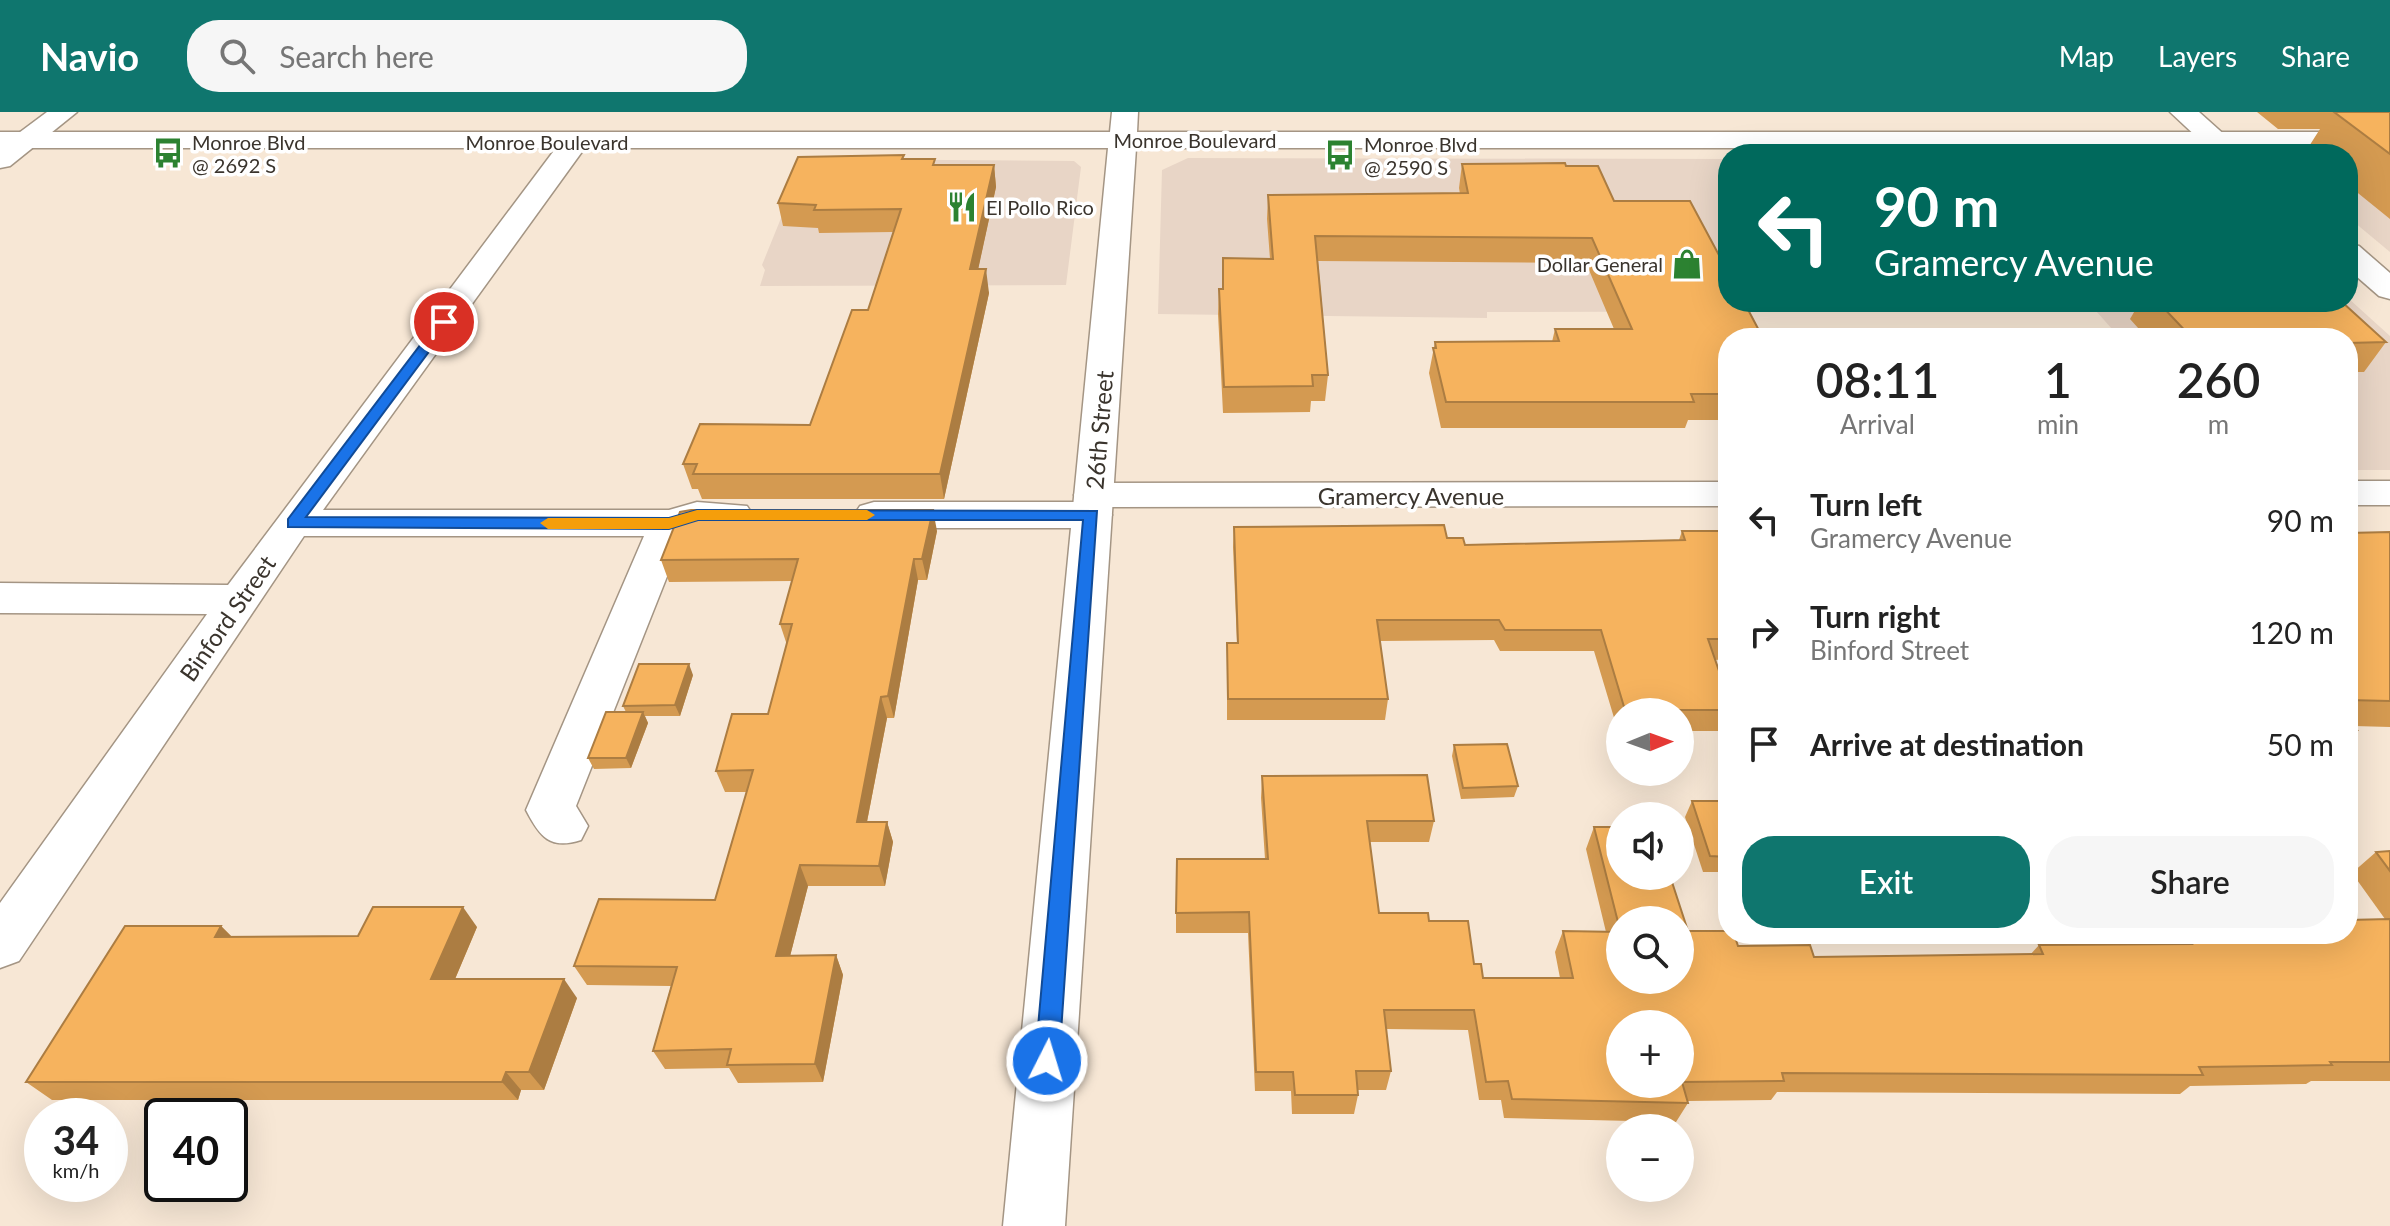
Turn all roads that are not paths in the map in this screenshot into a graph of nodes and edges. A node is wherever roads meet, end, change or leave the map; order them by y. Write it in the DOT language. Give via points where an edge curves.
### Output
graph roads {
  1 [pos="64,112"];
  2 [pos="2183,112"];
  3 [pos="1124,126"];
  4 [pos="14,140"];
  5 [pos="2390,140"];
  6 [pos="575,142"];
  7 [pos="2067,144"];
  8 [pos="2220,144"];
  9 [pos="2295,144"];
  10 [pos="0,160"];
  11 [pos="2358,262"];
  12 [pos="2390,289"];
  13 [pos="2358,493"];
  14 [pos="2390,493"];
  15 [pos="1718,494"];
  16 [pos="1092,505"];
  17 [pos="774,515"];
  18 [pos="836,515"];
  19 [pos="293,523"];
  20 [pos="669,523"];
  21 [pos="0,598"];
  22 [pos="240,600"];
  23 [pos="564,826"];
  24 [pos="0,945"];
  25 [pos="1034,1226"];
  1 -- 4 [label="street"];
  2 -- 8 [label="street"];
  3 -- 6 [label="street, Monroe Boulevard"];
  3 -- 7 [label="street, Monroe Boulevard"];
  3 -- 16 [label="street, 26th Street"];
  4 -- 6 [label="street, Monroe Boulevard"];
  4 -- 10 [label="street"];
  5 -- 9 [label="street, Monroe Boulevard"];
  6 -- 19 [label="street, Binford Street"];
  11 -- 12 [label="street"];
  13 -- 14 [label="street"];
  15 -- 16 [label="street, Gramercy Avenue"];
  16 -- 18 [label="street, Gramercy Avenue"];
  16 -- 25 [label="street, 26th Street"];
  17 -- 20 [label="street" via="697,515"];
  19 -- 20 [label="street"];
  19 -- 22 [label="street, Binford Street"];
  20 -- 23 [label="street" via="550,810"];
  21 -- 22 [label="street"];
  22 -- 24 [label="street, Binford Street"];
}
